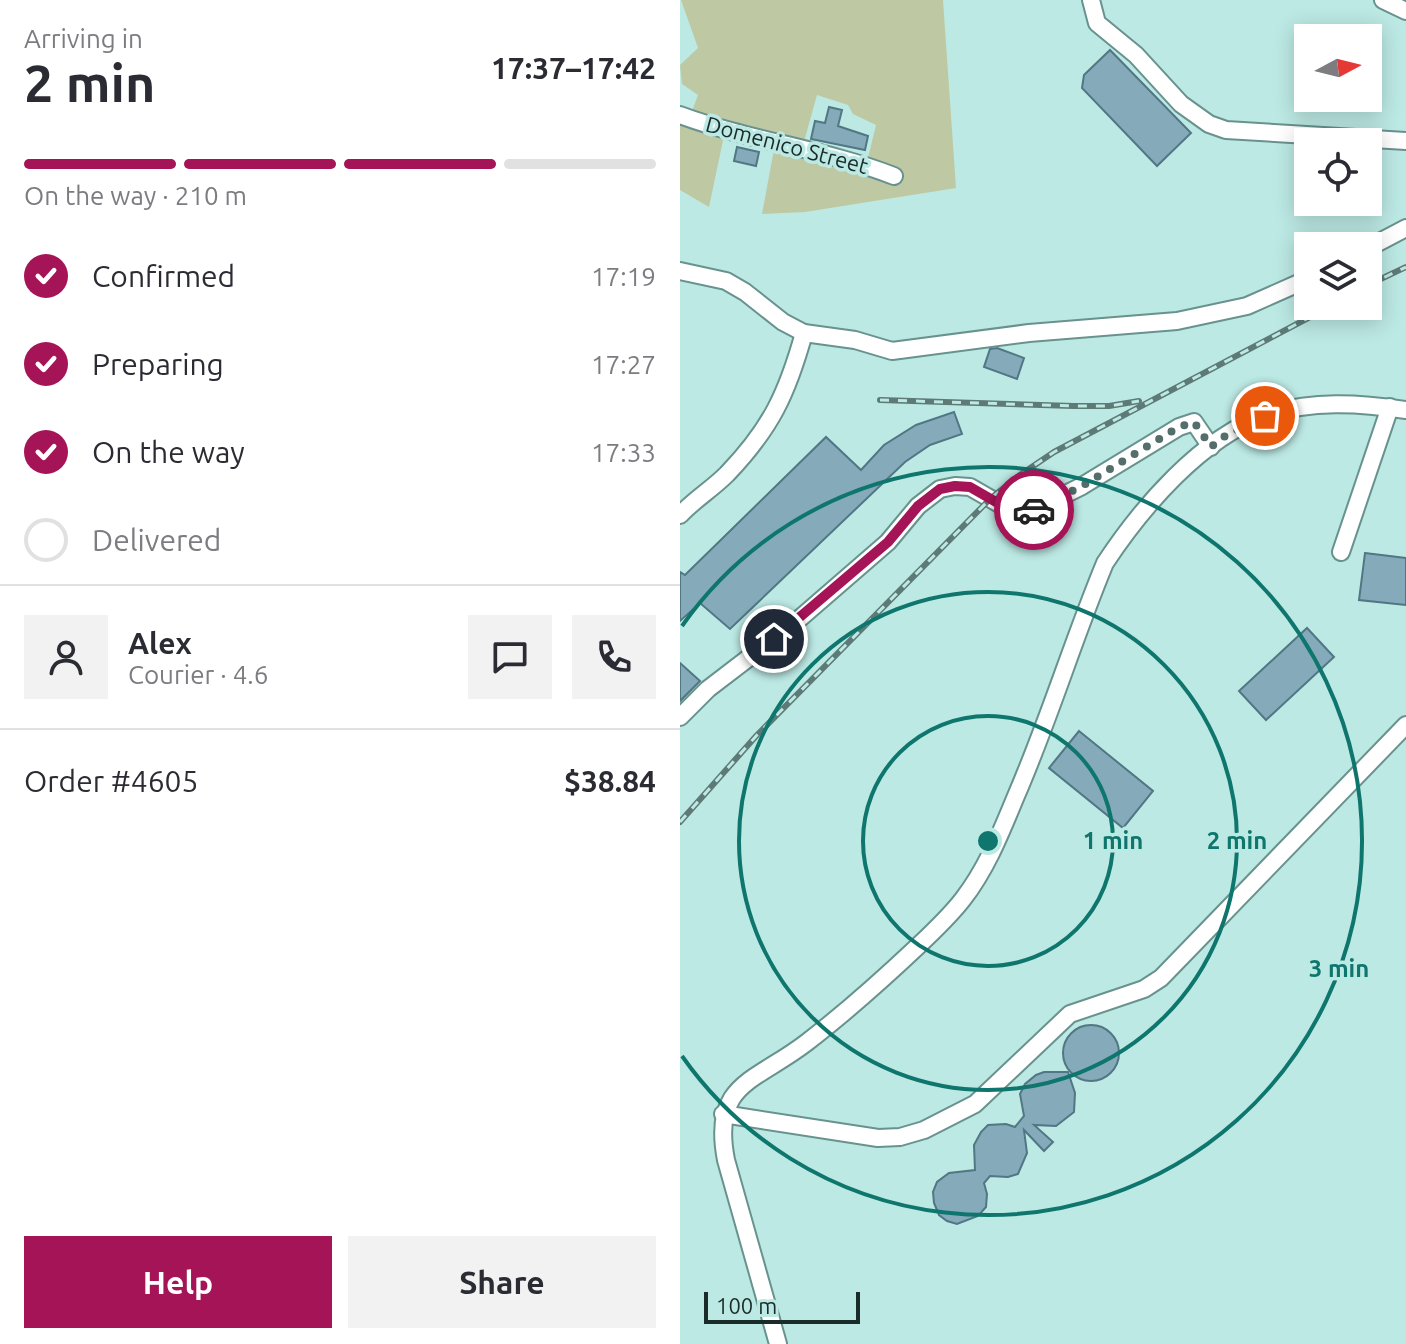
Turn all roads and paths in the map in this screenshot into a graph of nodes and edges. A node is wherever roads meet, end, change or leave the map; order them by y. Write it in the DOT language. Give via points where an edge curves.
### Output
graph roads {
  1 [pos="1091,0"];
  2 [pos="1383,0"];
  3 [pos="1406,11"];
  4 [pos="680,115"];
  5 [pos="1406,141"];
  6 [pos="894,176"];
  7 [pos="1406,228"];
  8 [pos="1382,241"];
  9 [pos="680,271"];
  10 [pos="1294,285"];
  11 [pos="804,333"];
  12 [pos="1398,409"];
  13 [pos="1211,447"];
  14 [pos="687,496"];
  15 [pos="680,515"];
  16 [pos="1341,552"];
  17 [pos="680,717"];
  18 [pos="1406,725"];
  19 [pos="723,1114"];
  20 [pos="778,1344"];
  1 -- 5 [label="street" via="1097,23 1209,124 1226,130"];
  2 -- 3 [label="street"];
  4 -- 6 [label="street, Domenico Street"];
  7 -- 8 [label="street"];
  9 -- 11 [label="street" via="726,281"];
  10 -- 11 [label="street" via="1247,306 1177,321 892,351"];
  11 -- 14 [label="street" via="778,408 760,436 725,476"];
  12 -- 13 [label="street" via="1339,403 1297,407 1265,416"];
  12 -- 16 [label="street"];
  13 -- 17 [label="street" via="1194,422 1179,427 1034,510 1010,510 970,487 940,489 810,611 708,689"];
  13 -- 19 [label="street" via="1149,504 1105,563 1023,780 994,848 962,901 828,1026 745,1085"];
  14 -- 15 [label="street"];
  18 -- 19 [label="street" via="1161,978 1070,1014 975,1104 924,1130 878,1138"];
  19 -- 20 [label="street" via="726,1160"];
}
